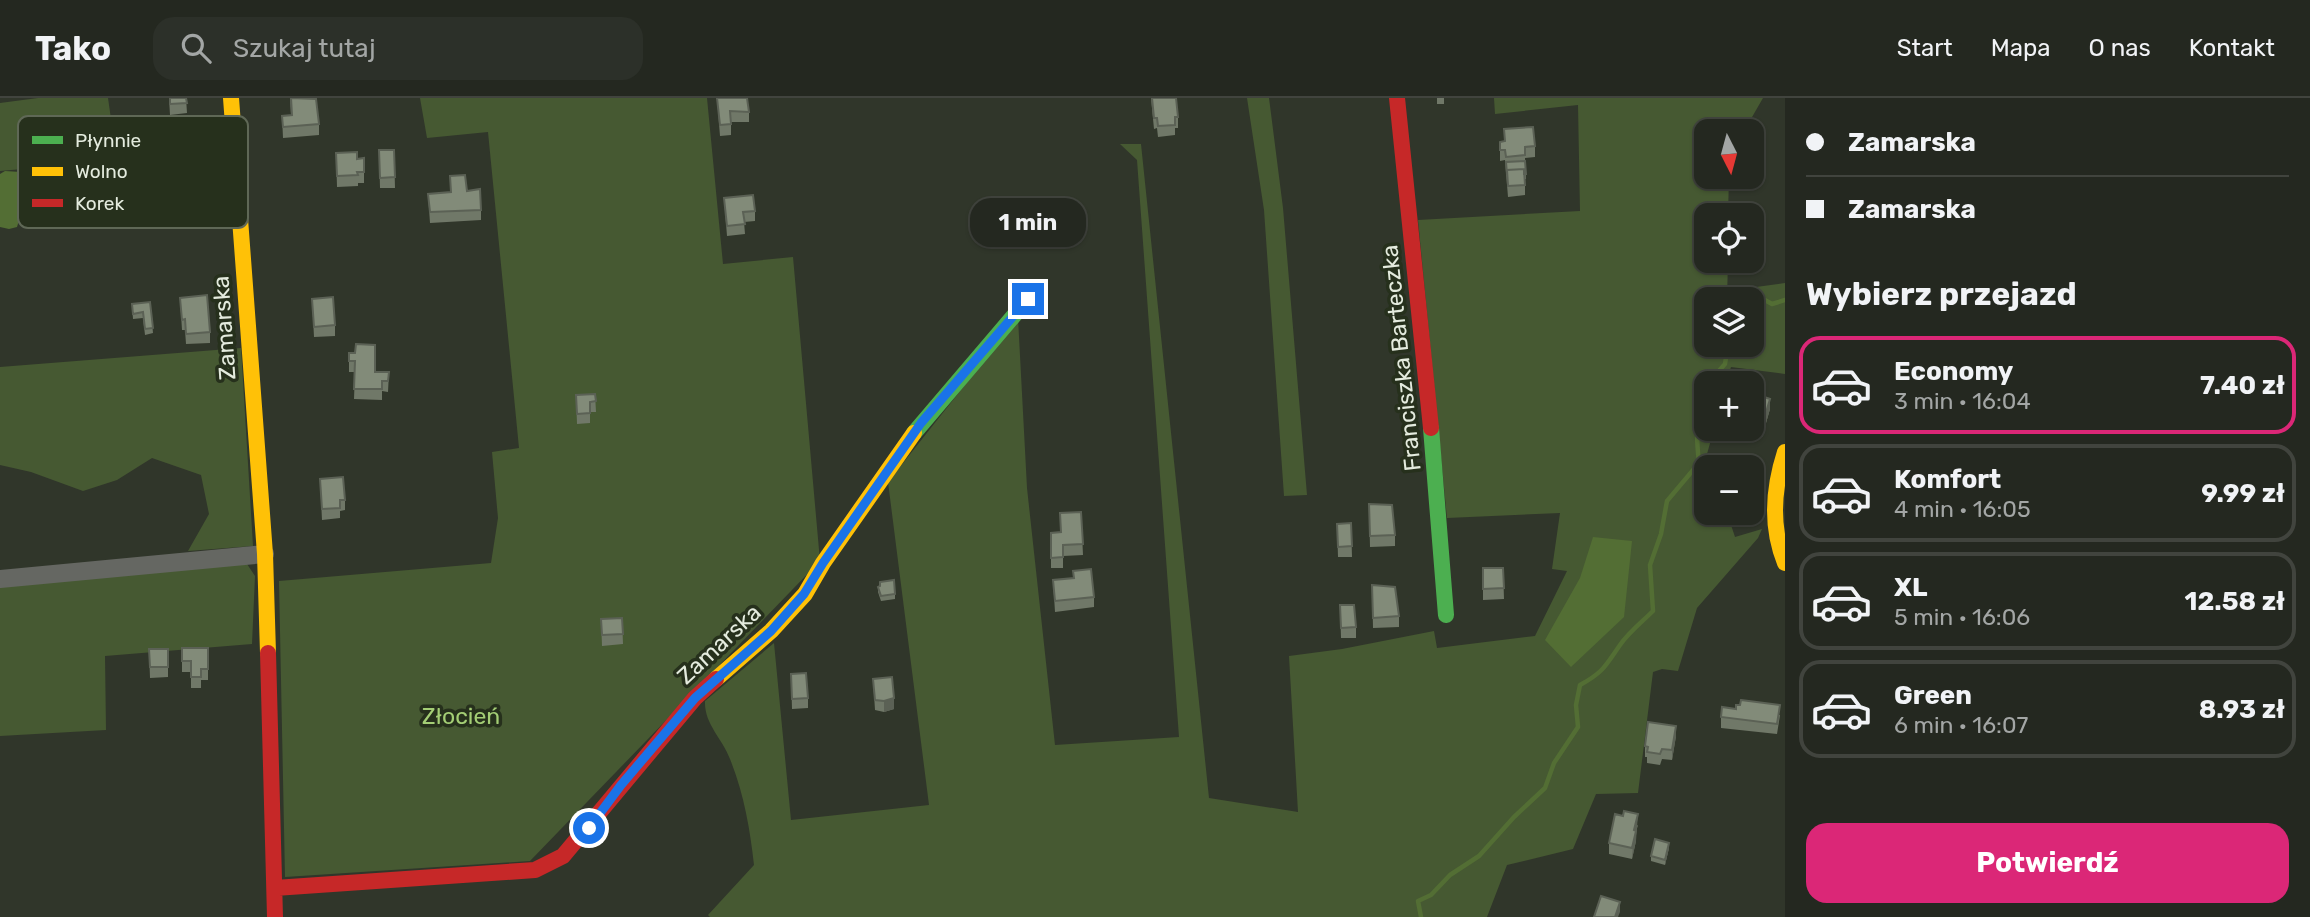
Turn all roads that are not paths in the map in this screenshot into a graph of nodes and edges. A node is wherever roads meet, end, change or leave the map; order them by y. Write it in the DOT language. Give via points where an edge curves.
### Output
graph roads {
  1 [pos="231,98"];
  2 [pos="1397,98"];
  3 [pos="232,116"];
  4 [pos="241,228"];
  5 [pos="1028,299"];
  6 [pos="1785,452"];
  7 [pos="265,554"];
  8 [pos="1785,563"];
  9 [pos="0,579"];
  10 [pos="1446,615"];
  11 [pos="275,888"];
  12 [pos="275,917"];
  1 -- 3 [label="street, Zamarska"];
  2 -- 10 [label="street, Franciszka Barteczka"];
  4 -- 7 [label="street, Zamarska"];
  5 -- 11 [label="street, Zamarska" via="921,423 804,594 771,631 695,698 563,856 535,870"];
  6 -- 8 [label="street" via="1774,508"];
  7 -- 9 [label="street"];
  7 -- 11 [label="street, Zamarska"];
  11 -- 12 [label="street, Zamarska"];
}
